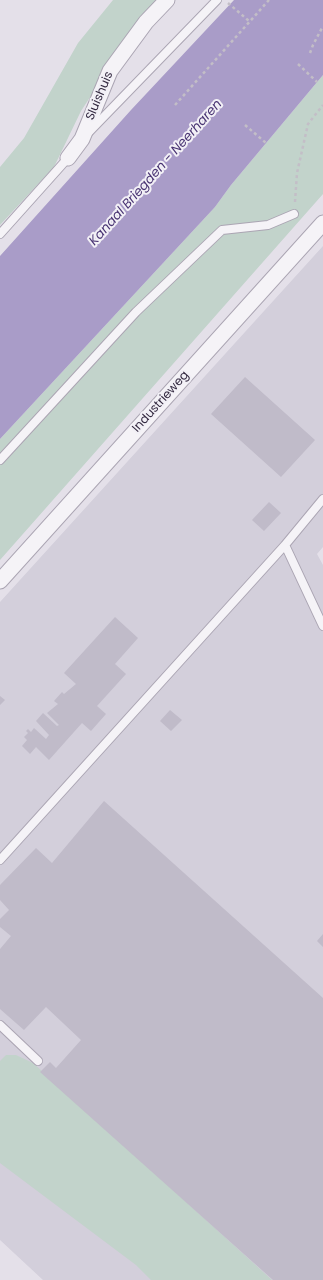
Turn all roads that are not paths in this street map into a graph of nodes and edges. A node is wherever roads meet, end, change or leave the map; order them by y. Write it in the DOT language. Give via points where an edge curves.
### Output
graph roads {
  1 [pos="167,0"];
  2 [pos="217,0"];
  3 [pos="82,139"];
  4 [pos="68,158"];
  5 [pos="294,214"];
  6 [pos="323,223"];
  7 [pos="0,234"];
  8 [pos="0,460"];
  9 [pos="323,499"];
  10 [pos="285,545"];
  11 [pos="0,581"];
  12 [pos="323,626"];
  13 [pos="0,860"];
  14 [pos="2,1031"];
  15 [pos="38,1061"];
  1 -- 3 [label="street, Sluishuis" via="146,22 110,71"];
  2 -- 3 [label="lane"];
  3 -- 4 [label="street, Sluishuis"];
  4 -- 7 [label="lane"];
  5 -- 8 [label="lane" via="268,225 222,230 136,312"];
  6 -- 11 [label="street, Industrieweg"];
  9 -- 10 [label="lane"];
  10 -- 12 [label="lane"];
  10 -- 13 [label="lane"];
  14 -- 15 [label="lane"];
}
